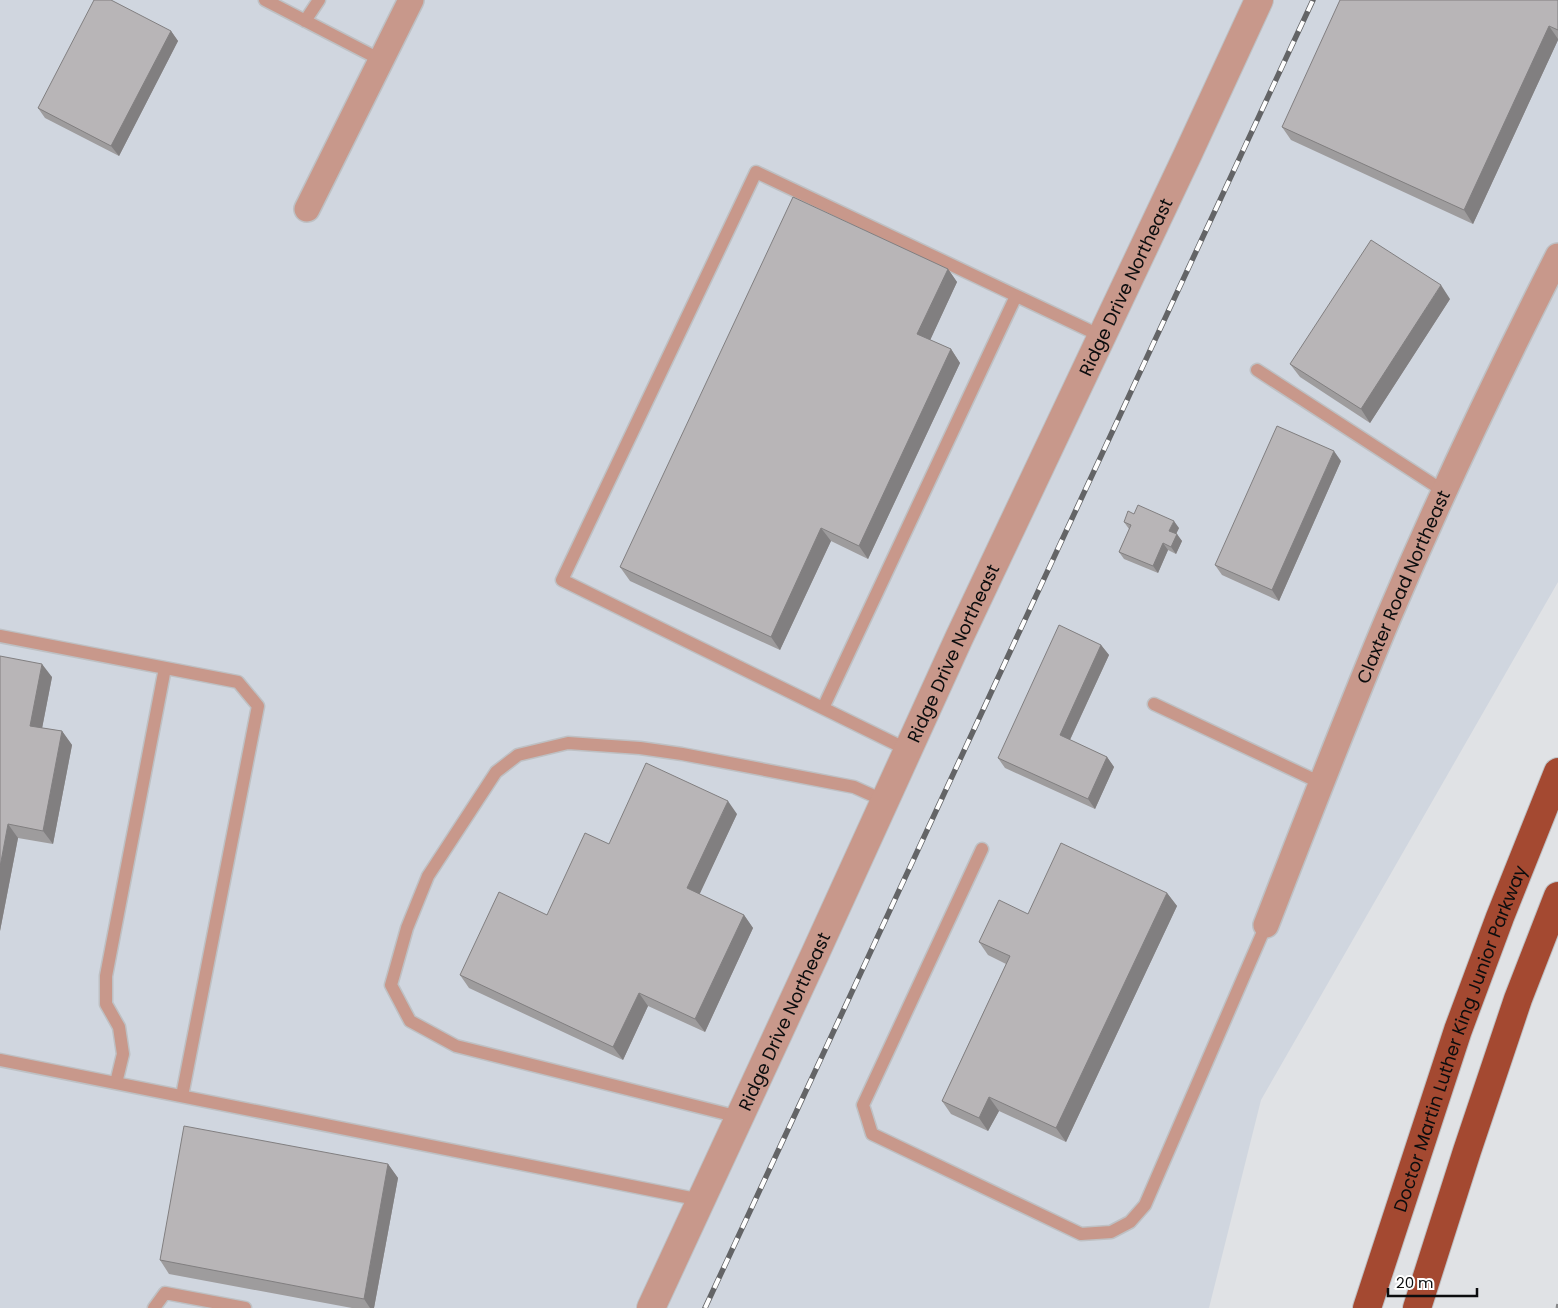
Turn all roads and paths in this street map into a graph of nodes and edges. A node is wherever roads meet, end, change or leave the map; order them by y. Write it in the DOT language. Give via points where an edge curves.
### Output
graph roads {
  1 [pos="266,0"];
  2 [pos="320,0"];
  3 [pos="411,0"];
  4 [pos="1259,0"];
  5 [pos="305,21"];
  6 [pos="381,60"];
  7 [pos="307,209"];
  8 [pos="1558,256"];
  9 [pos="1016,296"];
  10 [pos="1101,336"];
  11 [pos="1257,370"];
  12 [pos="1444,492"];
  13 [pos="0,636"];
  14 [pos="165,668"];
  15 [pos="1154,704"];
  16 [pos="823,708"];
  17 [pos="908,750"];
  18 [pos="1558,772"];
  19 [pos="1321,783"];
  20 [pos="885,801"];
  21 [pos="982,849"];
  22 [pos="1558,896"];
  23 [pos="1266,925"];
  24 [pos="0,1060"];
  25 [pos="116,1083"];
  26 [pos="182,1096"];
  27 [pos="739,1117"];
  28 [pos="701,1200"];
  29 [pos="1558,1303"];
  30 [pos="154,1308"];
  31 [pos="245,1308"];
  32 [pos="651,1308"];
  33 [pos="1367,1308"];
  34 [pos="1417,1308"];
  35 [pos="1557,1308"];
  1 -- 5 [label="lane"];
  2 -- 5 [label="lane"];
  3 -- 6 [label="street"];
  4 -- 10 [label="street, Ridge Drive Northeast"];
  5 -- 6 [label="lane"];
  6 -- 7 [label="street"];
  8 -- 12 [label="street, Claxter Road Northeast"];
  9 -- 10 [label="lane"];
  9 -- 16 [label="lane"];
  9 -- 16 [label="lane" via="756,172 562,580"];
  10 -- 17 [label="street, Ridge Drive Northeast"];
  11 -- 12 [label="lane"];
  12 -- 19 [label="street, Claxter Road Northeast"];
  13 -- 14 [label="lane"];
  14 -- 25 [label="lane" via="106,976 106,1004 119,1026 123,1054"];
  14 -- 26 [label="lane" via="238,682 258,706"];
  15 -- 19 [label="lane"];
  16 -- 17 [label="lane"];
  17 -- 20 [label="street, Ridge Drive Northeast"];
  18 -- 33 [label="highway, Doctor Martin Luther King Junior Parkway" via="1458,1030"];
  19 -- 23 [label="street, Claxter Road Northeast"];
  20 -- 27 [label="street, Ridge Drive Northeast"];
  20 -- 27 [label="lane" via="854,787 692,756 568,742 518,754 496,772 428,876 407,928 391,984 410,1020 456,1046"];
  21 -- 23 [label="lane" via="863,1105 872,1134 1081,1234 1111,1232 1130,1222 1145,1205"];
  22 -- 34 [label="highway" via="1512,1017"];
  24 -- 25 [label="lane"];
  25 -- 26 [label="lane"];
  26 -- 28 [label="lane"];
  27 -- 28 [label="street, Ridge Drive Northeast"];
  28 -- 32 [label="street, Ridge Drive Northeast"];
  29 -- 35 [label="path"];
  30 -- 31 [label="lane" via="165,1293"];
}
